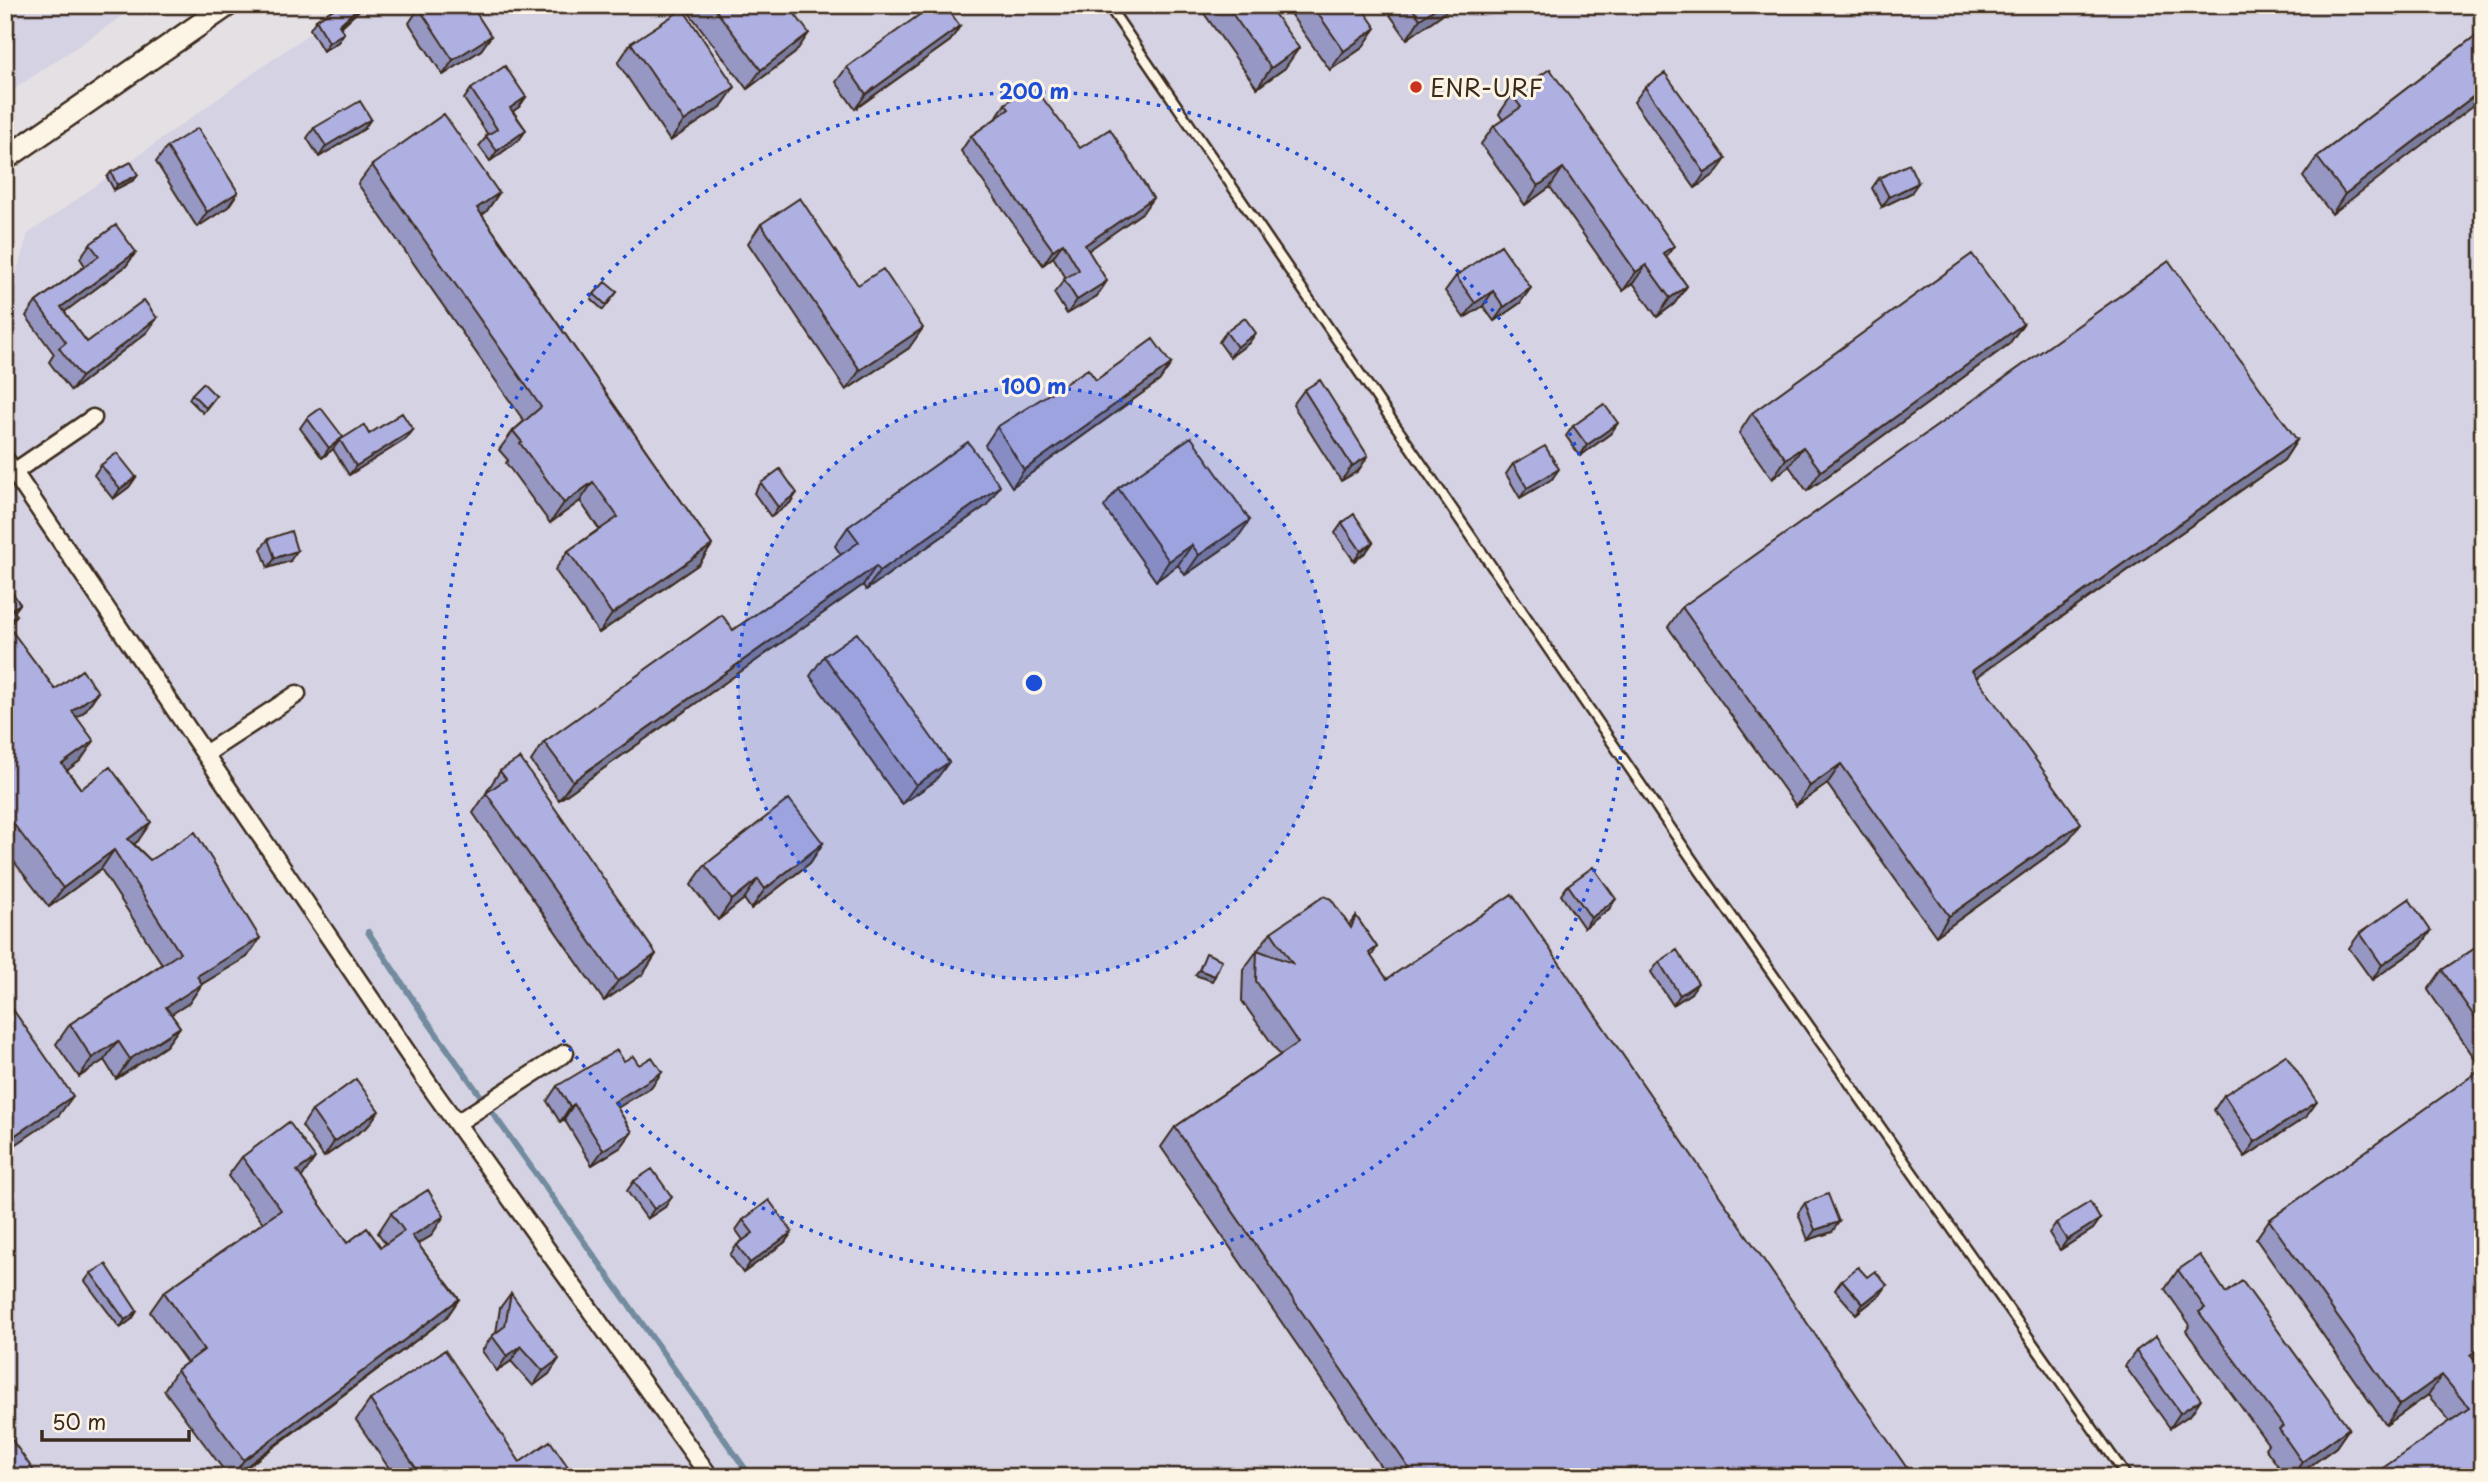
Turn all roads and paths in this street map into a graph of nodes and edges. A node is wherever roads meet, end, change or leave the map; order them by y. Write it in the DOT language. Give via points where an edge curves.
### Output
graph roads {
  1 [pos="228,5"];
  2 [pos="1108,5"];
  3 [pos="5,159"];
  4 [pos="93,418"];
  5 [pos="9,466"];
  6 [pos="297,694"];
  7 [pos="205,754"];
  8 [pos="565,1053"];
  9 [pos="457,1123"];
  10 [pos="710,1477"];
  11 [pos="2127,1477"];
  1 -- 3 [label="street"];
  2 -- 11 [label="lane" via="1700,871"];
  4 -- 5 [label="street"];
  5 -- 7 [label="street"];
  6 -- 7 [label="street"];
  7 -- 9 [label="street"];
  8 -- 9 [label="street"];
  9 -- 10 [label="street"];
}
